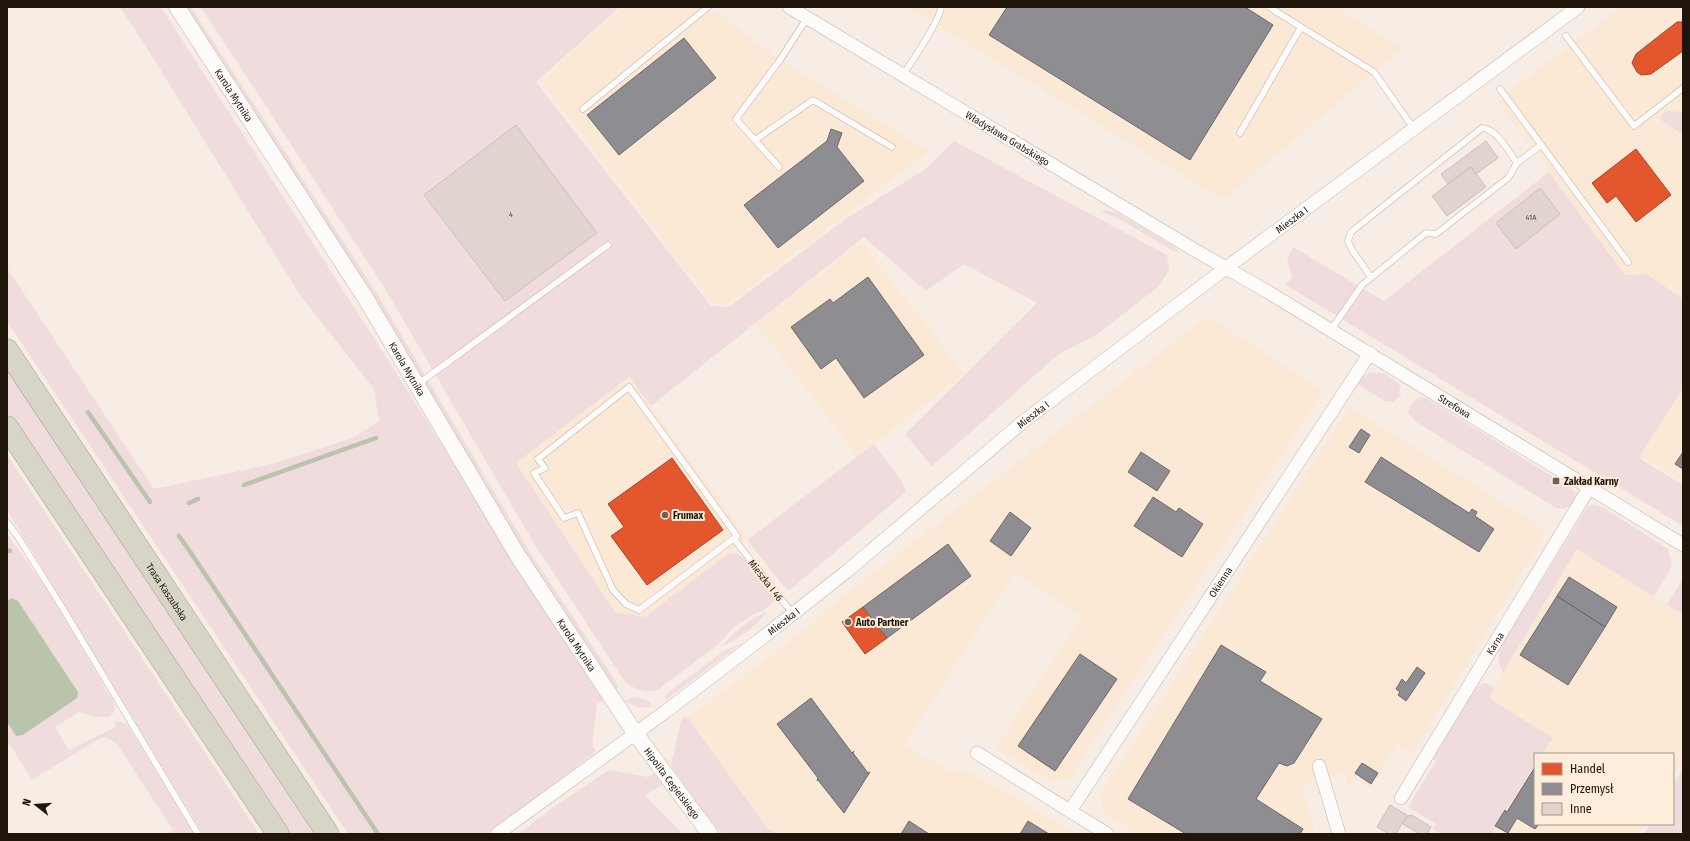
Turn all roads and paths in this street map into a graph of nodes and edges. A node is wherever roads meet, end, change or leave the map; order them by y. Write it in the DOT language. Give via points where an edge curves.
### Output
graph roads {
  1 [pos="177,7"];
  2 [pos="708,7"];
  3 [pos="789,7"];
  4 [pos="941,7"];
  5 [pos="1269,7"];
  6 [pos="1578,7"];
  7 [pos="807,18"];
  8 [pos="1301,27"];
  9 [pos="1566,36"];
  10 [pos="903,76"];
  11 [pos="1683,88"];
  12 [pos="1500,89"];
  13 [pos="584,109"];
  14 [pos="1414,129"];
  15 [pos="1240,133"];
  16 [pos="755,140"];
  17 [pos="1541,145"];
  18 [pos="892,147"];
  19 [pos="1517,163"];
  20 [pos="779,167"];
  21 [pos="608,245"];
  22 [pos="1628,262"];
  23 [pos="1226,268"];
  24 [pos="1371,277"];
  25 [pos="1332,330"];
  26 [pos="7,350"];
  27 [pos="1370,353"];
  28 [pos="417,385"];
  29 [pos="7,427"];
  30 [pos="1589,488"];
  31 [pos="7,522"];
  32 [pos="734,539"];
  33 [pos="1683,545"];
  34 [pos="793,614"];
  35 [pos="635,732"];
  36 [pos="977,753"];
  37 [pos="1319,766"];
  38 [pos="1401,798"];
  39 [pos="1070,811"];
  40 [pos="198,834"];
  41 [pos="278,834"];
  42 [pos="328,834"];
  43 [pos="497,834"];
  44 [pos="710,834"];
  45 [pos="1107,834"];
  46 [pos="1340,834"];
  1 -- 28 [label="street, Karola Mytnika" via="366,299"];
  2 -- 13 [label="lane"];
  3 -- 7 [label="street, Władysława Grabskiego"];
  4 -- 10 [label="lane" via="934,24"];
  5 -- 8 [label="lane"];
  6 -- 14 [label="street, Mieszka I"];
  7 -- 10 [label="street, Władysława Grabskiego"];
  7 -- 16 [label="lane" via="780,60 736,119"];
  8 -- 14 [label="lane" via="1374,72"];
  8 -- 15 [label="lane"];
  9 -- 11 [label="lane" via="1634,126"];
  10 -- 23 [label="street, Władysława Grabskiego"];
  12 -- 17 [label="lane"];
  14 -- 23 [label="street, Mieszka I"];
  16 -- 18 [label="lane" via="813,100"];
  16 -- 20 [label="lane"];
  17 -- 19 [label="lane"];
  17 -- 22 [label="lane"];
  19 -- 24 [label="lane" via="1508,178 1436,234 1426,233"];
  19 -- 24 [label="lane" via="1495,134 1488,128 1482,128 1351,232 1348,240 1352,250"];
  21 -- 28 [label="lane"];
  23 -- 25 [label="street, Strefowa"];
  23 -- 34 [label="street, Mieszka I" via="1024,421"];
  24 -- 25 [label="lane" via="1362,285"];
  25 -- 27 [label="street, Strefowa"];
  26 -- 42 [label="highway, Trasa Kaszubska"];
  27 -- 30 [label="street, Strefowa"];
  27 -- 39 [label="street, Okienna"];
  28 -- 35 [label="street, Karola Mytnika" via="518,556"];
  29 -- 41 [label="highway"];
  30 -- 33 [label="street, Strefowa"];
  30 -- 38 [label="street, Karna"];
  31 -- 40 [label="lane" via="58,601"];
  32 -- 32 [label="lane, Mieszka I 46" via="737,536 629,387 538,459 544,468 534,473 564,518 578,513 613,590 626,604 639,610"];
  32 -- 34 [label="lane, Mieszka I 46"];
  34 -- 35 [label="street, Mieszka I"];
  35 -- 43 [label="street, Mieszka I"];
  35 -- 44 [label="street, Hipolita Cegielskiego"];
  36 -- 39 [label="street"];
  37 -- 46 [label="street"];
  39 -- 45 [label="street"];
}
